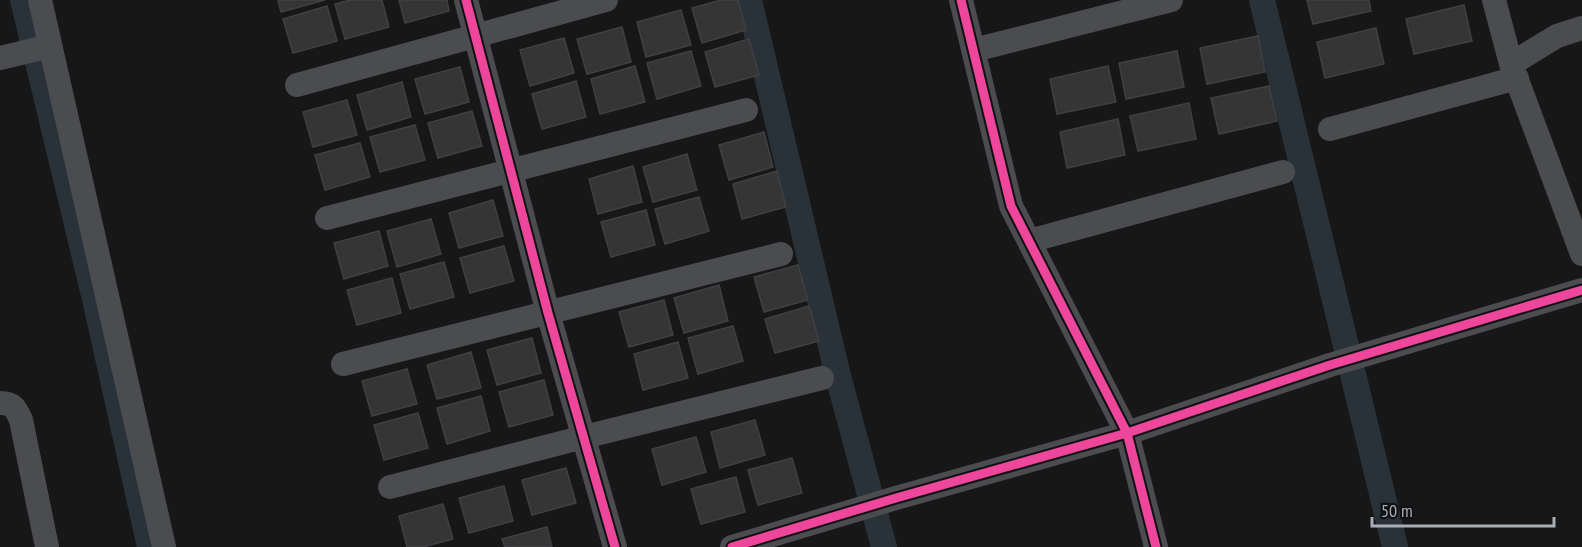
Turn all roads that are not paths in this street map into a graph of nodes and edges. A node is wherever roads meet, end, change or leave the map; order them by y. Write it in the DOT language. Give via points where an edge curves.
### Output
graph roads {
  1 [pos="40,0"];
  2 [pos="466,0"];
  3 [pos="606,0"];
  4 [pos="961,0"];
  5 [pos="1171,0"];
  6 [pos="1494,0"];
  7 [pos="1582,28"];
  8 [pos="476,37"];
  9 [pos="50,46"];
  10 [pos="974,50"];
  11 [pos="0,58"];
  12 [pos="1514,71"];
  13 [pos="297,85"];
  14 [pos="746,110"];
  15 [pos="1330,129"];
  16 [pos="511,171"];
  17 [pos="1283,172"];
  18 [pos="327,218"];
  19 [pos="1029,241"];
  20 [pos="781,254"];
  21 [pos="1582,254"];
  22 [pos="1582,290"];
  23 [pos="548,313"];
  24 [pos="343,364"];
  25 [pos="822,378"];
  26 [pos="0,403"];
  27 [pos="1127,433"];
  28 [pos="584,436"];
  29 [pos="390,487"];
  30 [pos="47,547"];
  31 [pos="164,547"];
  32 [pos="615,547"];
  33 [pos="732,547"];
  34 [pos="1156,547"];
  1 -- 9 [label="street"];
  2 -- 8 [label="street"];
  3 -- 8 [label="street"];
  4 -- 10 [label="street"];
  5 -- 10 [label="street"];
  6 -- 12 [label="street"];
  7 -- 12 [label="street" via="1557,36"];
  8 -- 13 [label="street"];
  8 -- 16 [label="street"];
  9 -- 11 [label="street"];
  9 -- 31 [label="street"];
  10 -- 19 [label="street" via="1011,206"];
  12 -- 15 [label="street"];
  12 -- 21 [label="street"];
  14 -- 16 [label="street"];
  16 -- 18 [label="street"];
  16 -- 23 [label="street"];
  17 -- 19 [label="street"];
  19 -- 27 [label="street"];
  20 -- 23 [label="street"];
  22 -- 27 [label="street" via="1330,365"];
  23 -- 24 [label="street"];
  23 -- 28 [label="street"];
  25 -- 28 [label="street"];
  26 -- 30 [label="street" via="16,409 21,420"];
  27 -- 33 [label="street"];
  27 -- 34 [label="street"];
  28 -- 29 [label="street"];
  28 -- 32 [label="street"];
}
